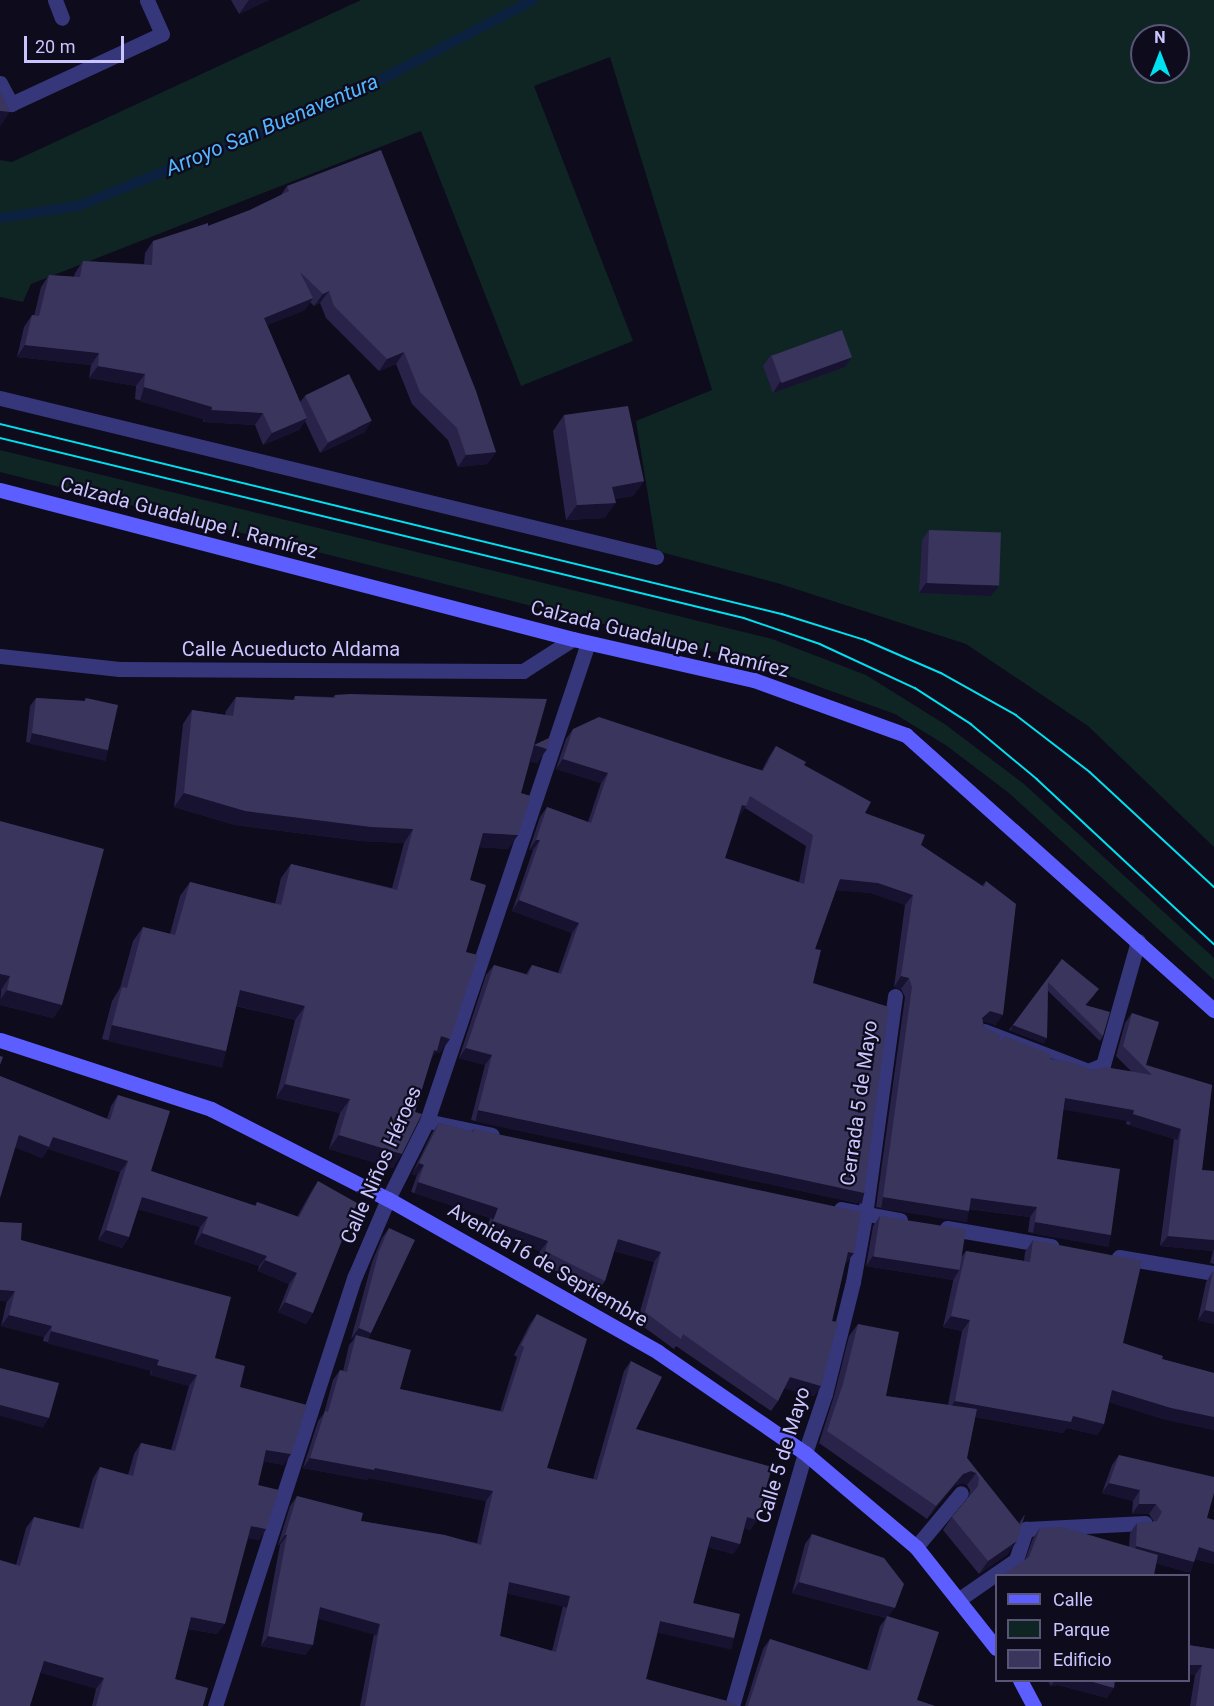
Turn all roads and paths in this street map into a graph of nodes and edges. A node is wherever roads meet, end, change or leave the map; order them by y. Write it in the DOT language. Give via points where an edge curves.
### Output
graph roads {
  1 [pos="54,0"];
  2 [pos="147,0"];
  3 [pos="62,18"];
  4 [pos="0,83"];
  5 [pos="0,398"];
  6 [pos="0,490"];
  7 [pos="656,557"];
  8 [pos="580,641"];
  9 [pos="0,656"];
  10 [pos="1138,941"];
  11 [pos="895,996"];
  12 [pos="1214,1010"];
  13 [pos="984,1031"];
  14 [pos="0,1040"];
  15 [pos="427,1121"];
  16 [pos="508,1138"];
  17 [pos="388,1198"];
  18 [pos="831,1207"];
  19 [pos="865,1215"];
  20 [pos="912,1222"];
  21 [pos="935,1226"];
  22 [pos="1063,1248"];
  23 [pos="1109,1256"];
  24 [pos="1214,1273"];
  25 [pos="805,1453"];
  26 [pos="961,1493"];
  27 [pos="1144,1523"];
  28 [pos="916,1547"];
  29 [pos="995,1574"];
  30 [pos="996,1574"];
  31 [pos="958,1600"];
  32 [pos="995,1647"];
  33 [pos="1021,1682"];
  34 [pos="215,1706"];
  35 [pos="732,1706"];
  36 [pos="1034,1706"];
  1 -- 3 [label="street"];
  2 -- 4 [label="street" via="162,34 10,104"];
  5 -- 7 [label="street"];
  6 -- 8 [label="main road, Calzada Guadalupe I. Ramírez"];
  8 -- 9 [label="street, Calle Acueducto Aldama" via="523,671 119,669"];
  8 -- 10 [label="main road, Calzada Guadalupe I. Ramírez" via="754,680 906,735"];
  8 -- 15 [label="street, Calle Niños Héroes"];
  10 -- 12 [label="main road, Calzada Guadalupe I. Ramírez"];
  10 -- 13 [label="street" via="1103,1065 1088,1071"];
  11 -- 19 [label="street, Cerrada 5 de Mayo"];
  14 -- 17 [label="main road, Avenida16 de Septiembre" via="211,1109"];
  15 -- 16 [label="street"];
  15 -- 17 [label="street, Calle Niños Héroes"];
  17 -- 25 [label="main road, Avenida16 de Septiembre" via="658,1352"];
  17 -- 34 [label="street, Calle Niños Héroes" via="355,1276"];
  18 -- 19 [label="street"];
  19 -- 20 [label="street"];
  19 -- 25 [label="street, Calle 5 de Mayo" via="825,1394"];
  21 -- 22 [label="street"];
  23 -- 24 [label="street"];
  25 -- 28 [label="main road, Avenida16 de Septiembre"];
  25 -- 35 [label="street, Calle 5 de Mayo"];
  26 -- 28 [label="street"];
  27 -- 30 [label="street" via="1026,1529 1016,1560"];
  28 -- 31 [label="main road, Avenida16 de Septiembre"];
  29 -- 31 [label="street"];
  31 -- 32 [label="main road, Avenida16 de Septiembre"];
  33 -- 36 [label="main road"];
}
